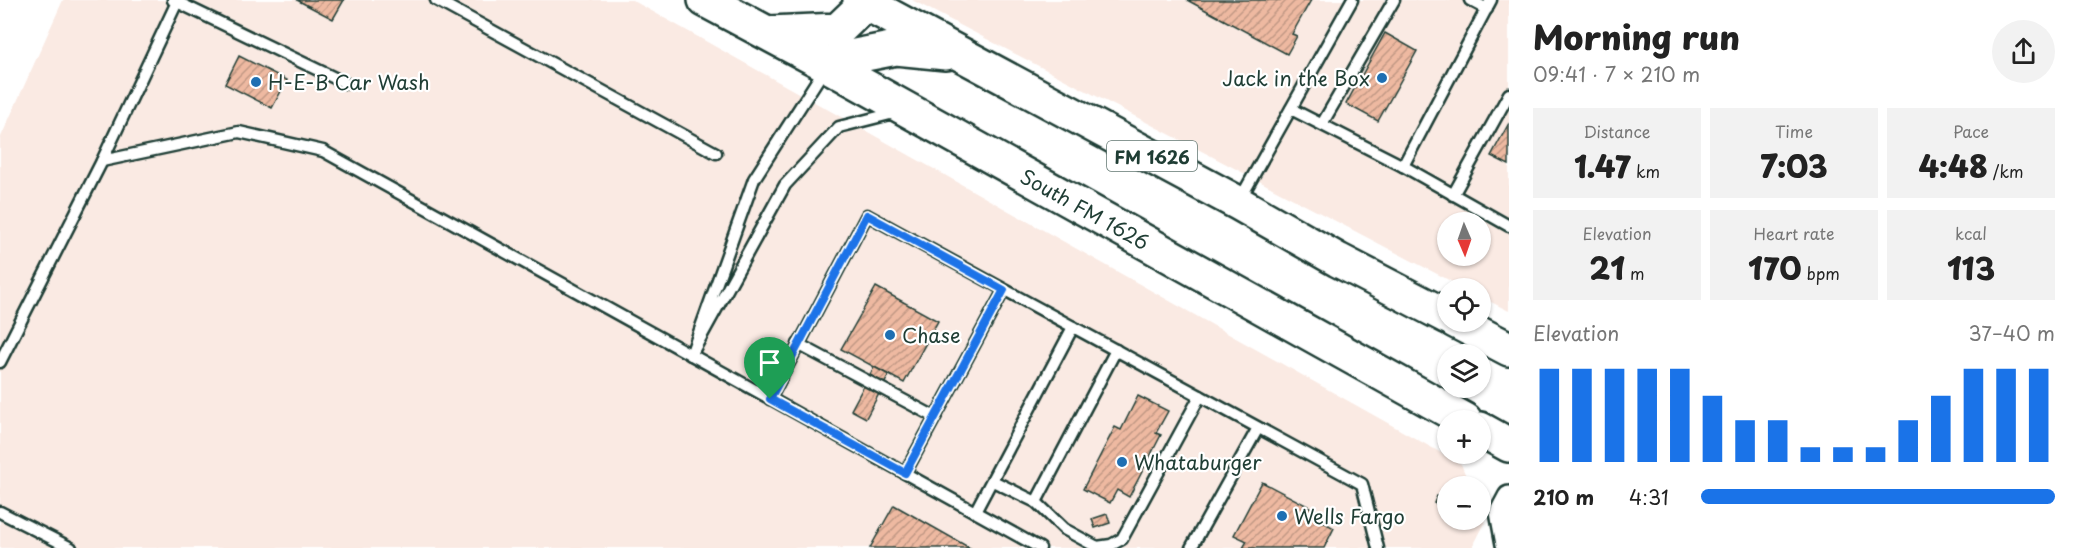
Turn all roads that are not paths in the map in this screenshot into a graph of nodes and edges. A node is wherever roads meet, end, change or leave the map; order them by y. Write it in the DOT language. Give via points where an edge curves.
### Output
graph roads {
  1 [pos="436,0"];
  2 [pos="705,0"];
  3 [pos="1352,0"];
  4 [pos="1394,0"];
  5 [pos="1470,0"];
  6 [pos="175,1"];
  7 [pos="864,1"];
  8 [pos="1489,4"];
  9 [pos="767,33"];
  10 [pos="963,55"];
  11 [pos="827,65"];
  12 [pos="345,83"];
  13 [pos="1509,94"];
  14 [pos="1291,109"];
  15 [pos="907,110"];
  16 [pos="1322,124"];
  17 [pos="716,153"];
  18 [pos="102,161"];
  19 [pos="1403,166"];
  20 [pos="1453,195"];
  21 [pos="1238,203"];
  22 [pos="1509,226"];
  23 [pos="1004,290"];
  24 [pos="1437,311"];
  25 [pos="1073,327"];
  26 [pos="1476,332"];
  27 [pos="798,344"];
  28 [pos="1509,349"];
  29 [pos="1116,351"];
  30 [pos="692,355"];
  31 [pos="0,362"];
  32 [pos="1200,396"];
  33 [pos="770,399"];
  34 [pos="1447,410"];
  35 [pos="935,417"];
  36 [pos="1258,428"];
  37 [pos="1491,435"];
  38 [pos="1509,445"];
  39 [pos="905,473"];
  40 [pos="993,481"];
  41 [pos="1509,497"];
  42 [pos="1036,502"];
  43 [pos="0,512"];
  44 [pos="975,512"];
  45 [pos="1507,545"];
  46 [pos="71,548"];
  47 [pos="1040,548"];
  48 [pos="1191,548"];
  49 [pos="1378,548"];
  1 -- 17 [label="lane"];
  2 -- 9 [label="main road, South FM 1626"];
  3 -- 14 [label="lane"];
  4 -- 16 [label="lane"];
  5 -- 8 [label="lane"];
  6 -- 12 [label="lane"];
  6 -- 18 [label="lane"];
  7 -- 9 [label="main road" via="838,30"];
  7 -- 10 [label="main road, FM 1626"];
  8 -- 19 [label="lane"];
  9 -- 11 [label="main road, South FM 1626"];
  10 -- 11 [label="main road" via="896,48"];
  10 -- 21 [label="main road, FM 1626"];
  11 -- 15 [label="main road, South FM 1626"];
  11 -- 30 [label="lane" via="754,179"];
  13 -- 20 [label="lane"];
  14 -- 16 [label="lane"];
  14 -- 21 [label="lane"];
  15 -- 30 [label="lane" via="839,127 785,185"];
  15 -- 34 [label="main road, South FM 1626"];
  16 -- 19 [label="lane"];
  18 -- 30 [label="lane" via="239,132 323,151"];
  18 -- 31 [label="lane"];
  19 -- 20 [label="lane"];
  20 -- 22 [label="lane"];
  21 -- 24 [label="main road, FM 1626"];
  23 -- 25 [label="lane"];
  23 -- 27 [label="lane" via="867,215"];
  23 -- 35 [label="lane"];
  25 -- 29 [label="lane"];
  25 -- 40 [label="lane"];
  26 -- 28 [label="main road"];
  27 -- 33 [label="lane"];
  27 -- 35 [label="lane"];
  29 -- 32 [label="lane"];
  29 -- 42 [label="lane"];
  30 -- 33 [label="lane"];
  32 -- 36 [label="lane"];
  32 -- 42 [label="lane" via="1122,539 1097,547 1064,529"];
  33 -- 39 [label="lane"];
  35 -- 39 [label="lane"];
  36 -- 48 [label="lane"];
  36 -- 49 [label="lane" via="1362,484"];
  37 -- 38 [label="main road"];
  39 -- 44 [label="lane"];
  40 -- 42 [label="lane"];
  40 -- 44 [label="lane"];
  41 -- 45 [label="street" via="1501,512"];
  43 -- 46 [label="lane"];
  44 -- 47 [label="lane"];
}
